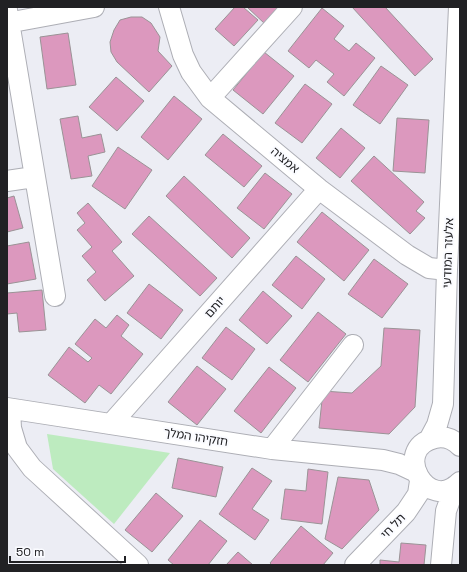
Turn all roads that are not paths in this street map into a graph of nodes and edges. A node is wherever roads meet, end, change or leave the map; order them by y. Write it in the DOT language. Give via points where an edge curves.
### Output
graph roads {
  1 [pos="94,7"];
  2 [pos="169,7"];
  3 [pos="292,7"];
  4 [pos="459,7"];
  5 [pos="8,18"];
  6 [pos="210,98"];
  7 [pos="34,177"];
  8 [pos="7,181"];
  9 [pos="319,189"];
  10 [pos="447,270"];
  11 [pos="55,296"];
  12 [pos="353,345"];
  13 [pos="443,404"];
  14 [pos="9,409"];
  15 [pos="111,424"];
  16 [pos="424,444"];
  17 [pos="458,444"];
  18 [pos="7,446"];
  19 [pos="272,448"];
  20 [pos="383,460"];
  21 [pos="32,468"];
  22 [pos="418,476"];
  23 [pos="457,484"];
  24 [pos="138,565"];
  25 [pos="355,565"];
  26 [pos="441,565"];
  1 -- 5 [label="street"];
  2 -- 6 [label="street, אמציה" via="182,55"];
  3 -- 6 [label="street"];
  4 -- 10 [label="street, אלעזר המודעי"];
  5 -- 7 [label="street"];
  6 -- 9 [label="street, אמציה"];
  7 -- 8 [label="street"];
  7 -- 11 [label="street"];
  9 -- 10 [label="street, אמציה" via="420,263 429,268"];
  9 -- 15 [label="street, יותם"];
  10 -- 13 [label="street, אלעזר המודעי"];
  12 -- 19 [label="street"];
  13 -- 16 [label="street, אלעזר המודעי" via="437,425"];
  13 -- 17 [label="street, אלעזר המודעי" via="448,426"];
  14 -- 15 [label="street, חזקיהו המלך"];
  14 -- 21 [label="street" via="17,448"];
  15 -- 19 [label="street, חזקיהו המלך"];
  16 -- 17 [label="street" via="442,437"];
  16 -- 20 [label="street, חזקיהו המלך" via="402,456"];
  16 -- 22 [label="street, תל חי" via="415,459"];
  18 -- 21 [label="street"];
  19 -- 20 [label="street, חזקיהו המלך"];
  20 -- 22 [label="street, חזקיהו המלך" via="399,464"];
  21 -- 24 [label="street"];
  22 -- 23 [label="street, חזקיהו המלך" via="427,486 437,490 446,490"];
  22 -- 25 [label="street, תל חי" via="418,494 411,506"];
  23 -- 26 [label="street" via="446,510"];
}
